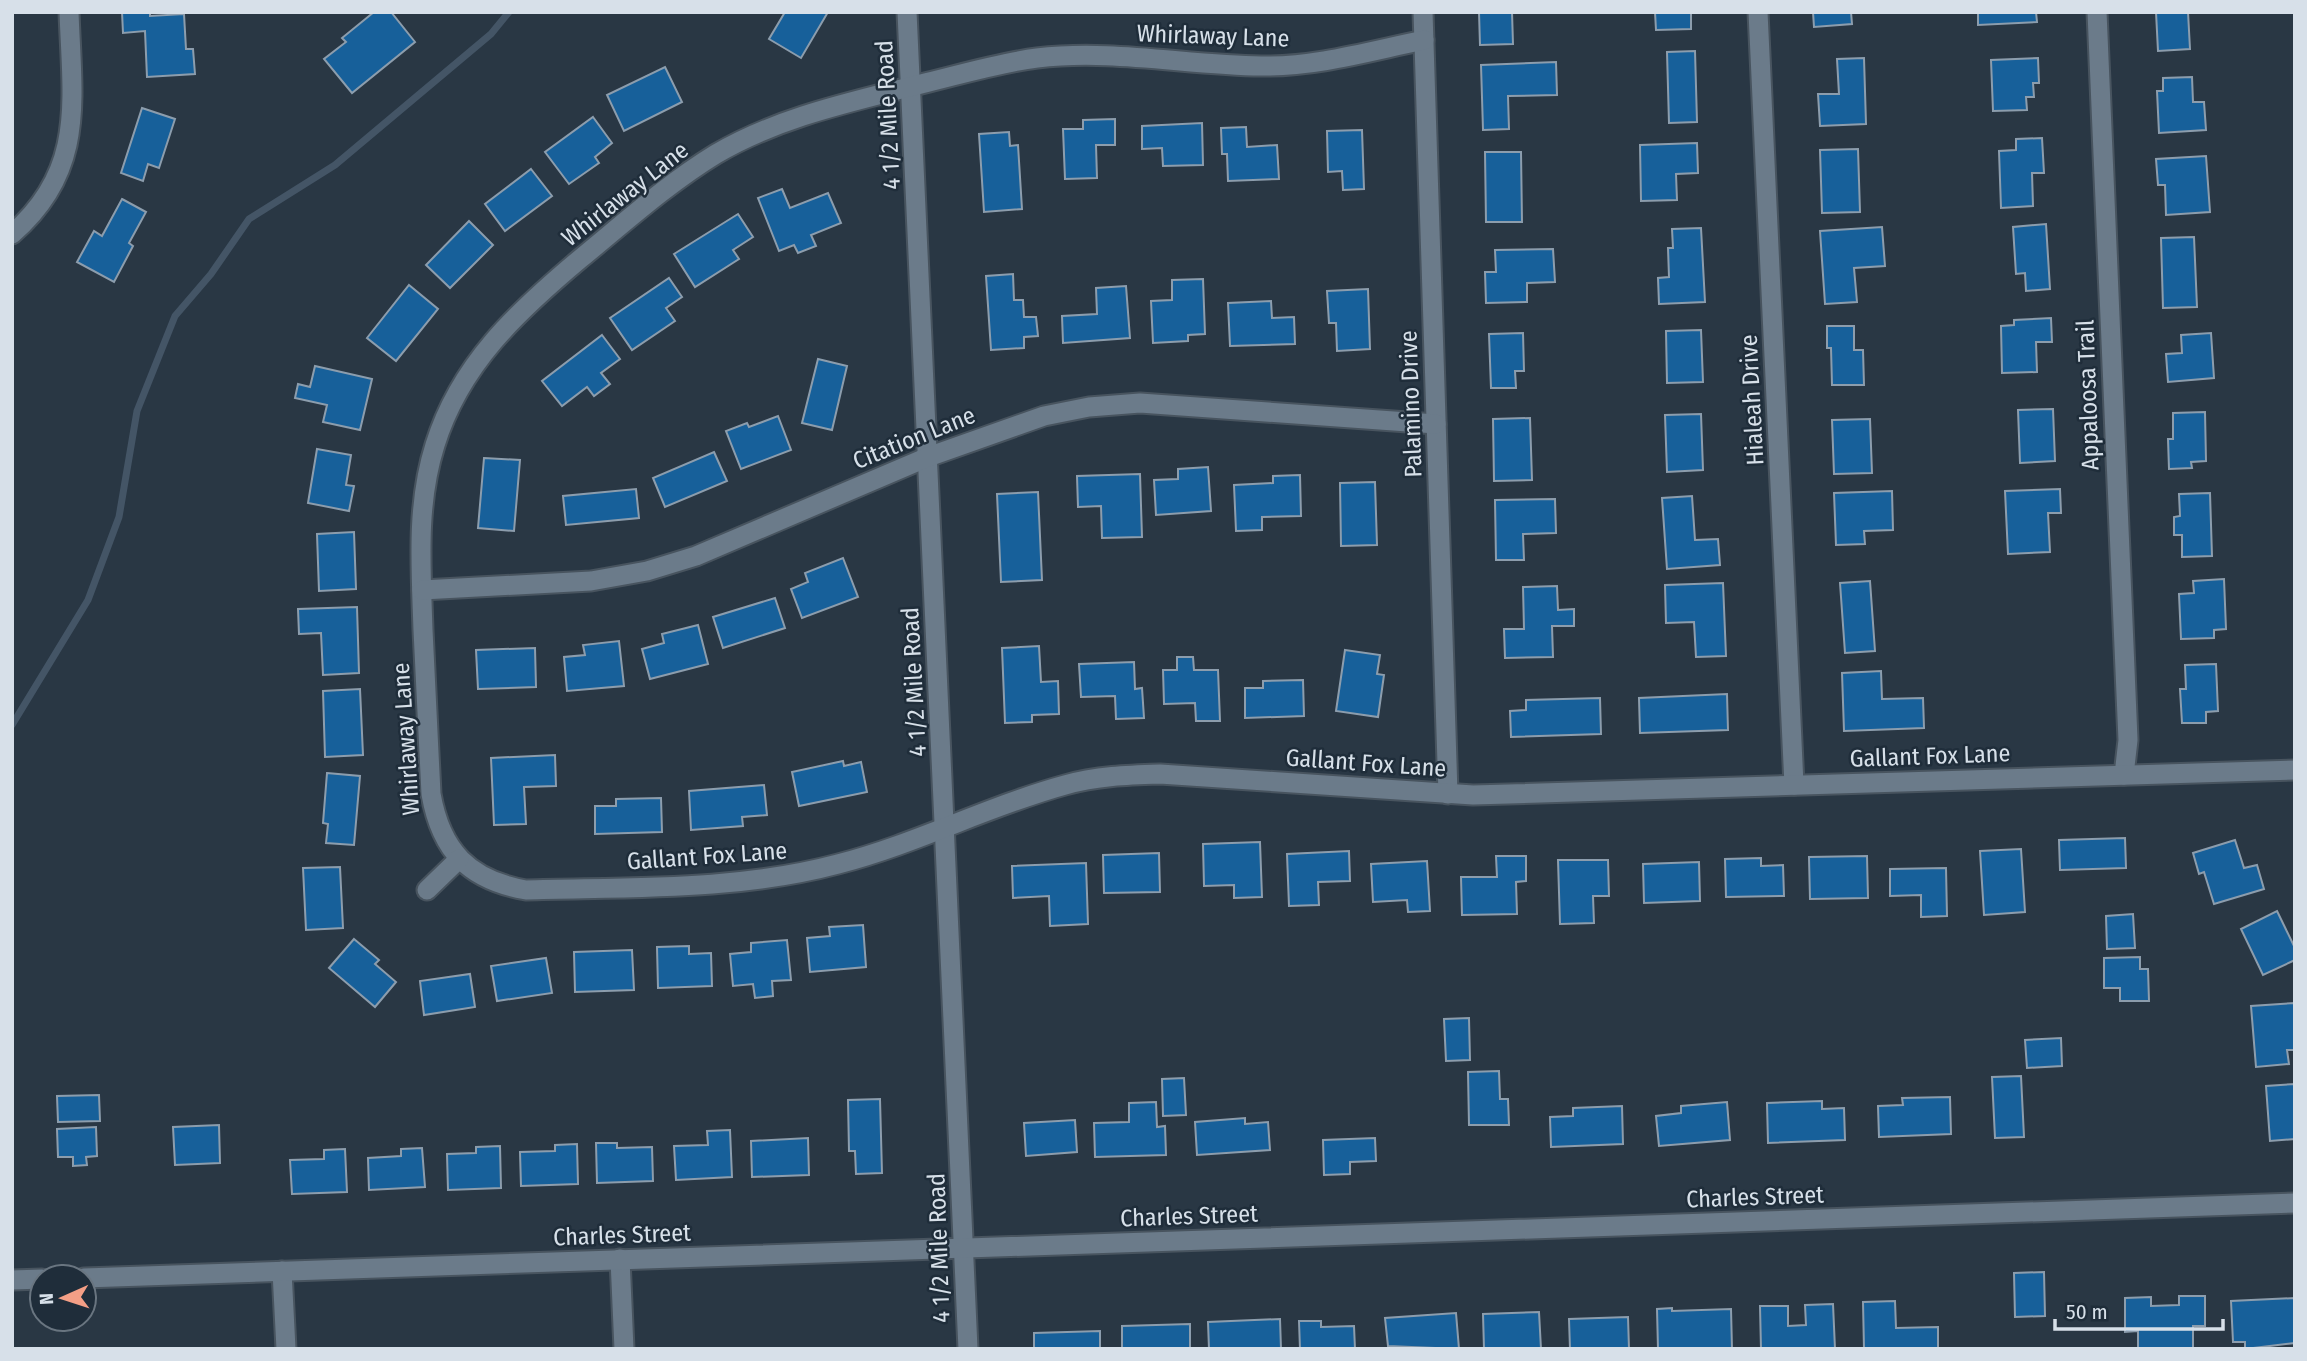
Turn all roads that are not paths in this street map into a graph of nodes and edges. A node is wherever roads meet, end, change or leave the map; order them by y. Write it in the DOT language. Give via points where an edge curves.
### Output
graph roads {
  1 [pos="69,12"];
  2 [pos="907,12"];
  3 [pos="1423,12"];
  4 [pos="1758,12"];
  5 [pos="2097,12"];
  6 [pos="1423,40"];
  7 [pos="911,87"];
  8 [pos="12,234"];
  9 [pos="1436,424"];
  10 [pos="928,457"];
  11 [pos="422,590"];
  12 [pos="2295,770"];
  13 [pos="2124,775"];
  14 [pos="1794,785"];
  15 [pos="1448,793"];
  16 [pos="945,827"];
  17 [pos="459,859"];
  18 [pos="427,890"];
  19 [pos="2295,1203"];
  20 [pos="964,1248"];
  21 [pos="621,1259"];
  22 [pos="282,1271"];
  23 [pos="98,1278"];
  24 [pos="286,1349"];
  25 [pos="624,1349"];
  26 [pos="968,1349"];
  1 -- 8 [label="street" via="70,141 47,198"];
  2 -- 7 [label="street, 4 1/2 Mile Road"];
  3 -- 6 [label="street, Palamino Drive"];
  4 -- 14 [label="street, Hialeah Drive"];
  5 -- 13 [label="street, Appaloosa Trail" via="2128,740"];
  6 -- 7 [label="street, Whirlaway Lane" via="1317,62 1267,66 1083,55 1038,58"];
  6 -- 9 [label="street, Palamino Drive"];
  7 -- 10 [label="street, 4 1/2 Mile Road"];
  7 -- 11 [label="street, Whirlaway Lane" via="823,109 719,153 674,182 502,328 472,367 435,443 420,531"];
  9 -- 10 [label="street, Citation Lane" via="1140,403 1044,416"];
  9 -- 15 [label="street, Palamino Drive"];
  10 -- 11 [label="street, Citation Lane" via="696,556 647,572 591,581"];
  10 -- 16 [label="street, 4 1/2 Mile Road"];
  11 -- 17 [label="street, Whirlaway Lane" via="430,794 445,841"];
  12 -- 13 [label="street, Gallant Fox Lane"];
  13 -- 14 [label="street, Gallant Fox Lane"];
  14 -- 15 [label="street, Gallant Fox Lane"];
  15 -- 16 [label="street, Gallant Fox Lane" via="1160,774 1112,776 1068,784"];
  16 -- 17 [label="street, Gallant Fox Lane" via="842,863 733,883 526,890 501,886"];
  16 -- 20 [label="street, 4 1/2 Mile Road"];
  17 -- 18 [label="street"];
  19 -- 20 [label="street, Charles Street"];
  20 -- 21 [label="street, Charles Street"];
  20 -- 26 [label="street, 4 1/2 Mile Road"];
  21 -- 22 [label="street, Charles Street"];
  21 -- 25 [label="street"];
  22 -- 23 [label="street, Charles Street"];
  22 -- 24 [label="street"];
}
